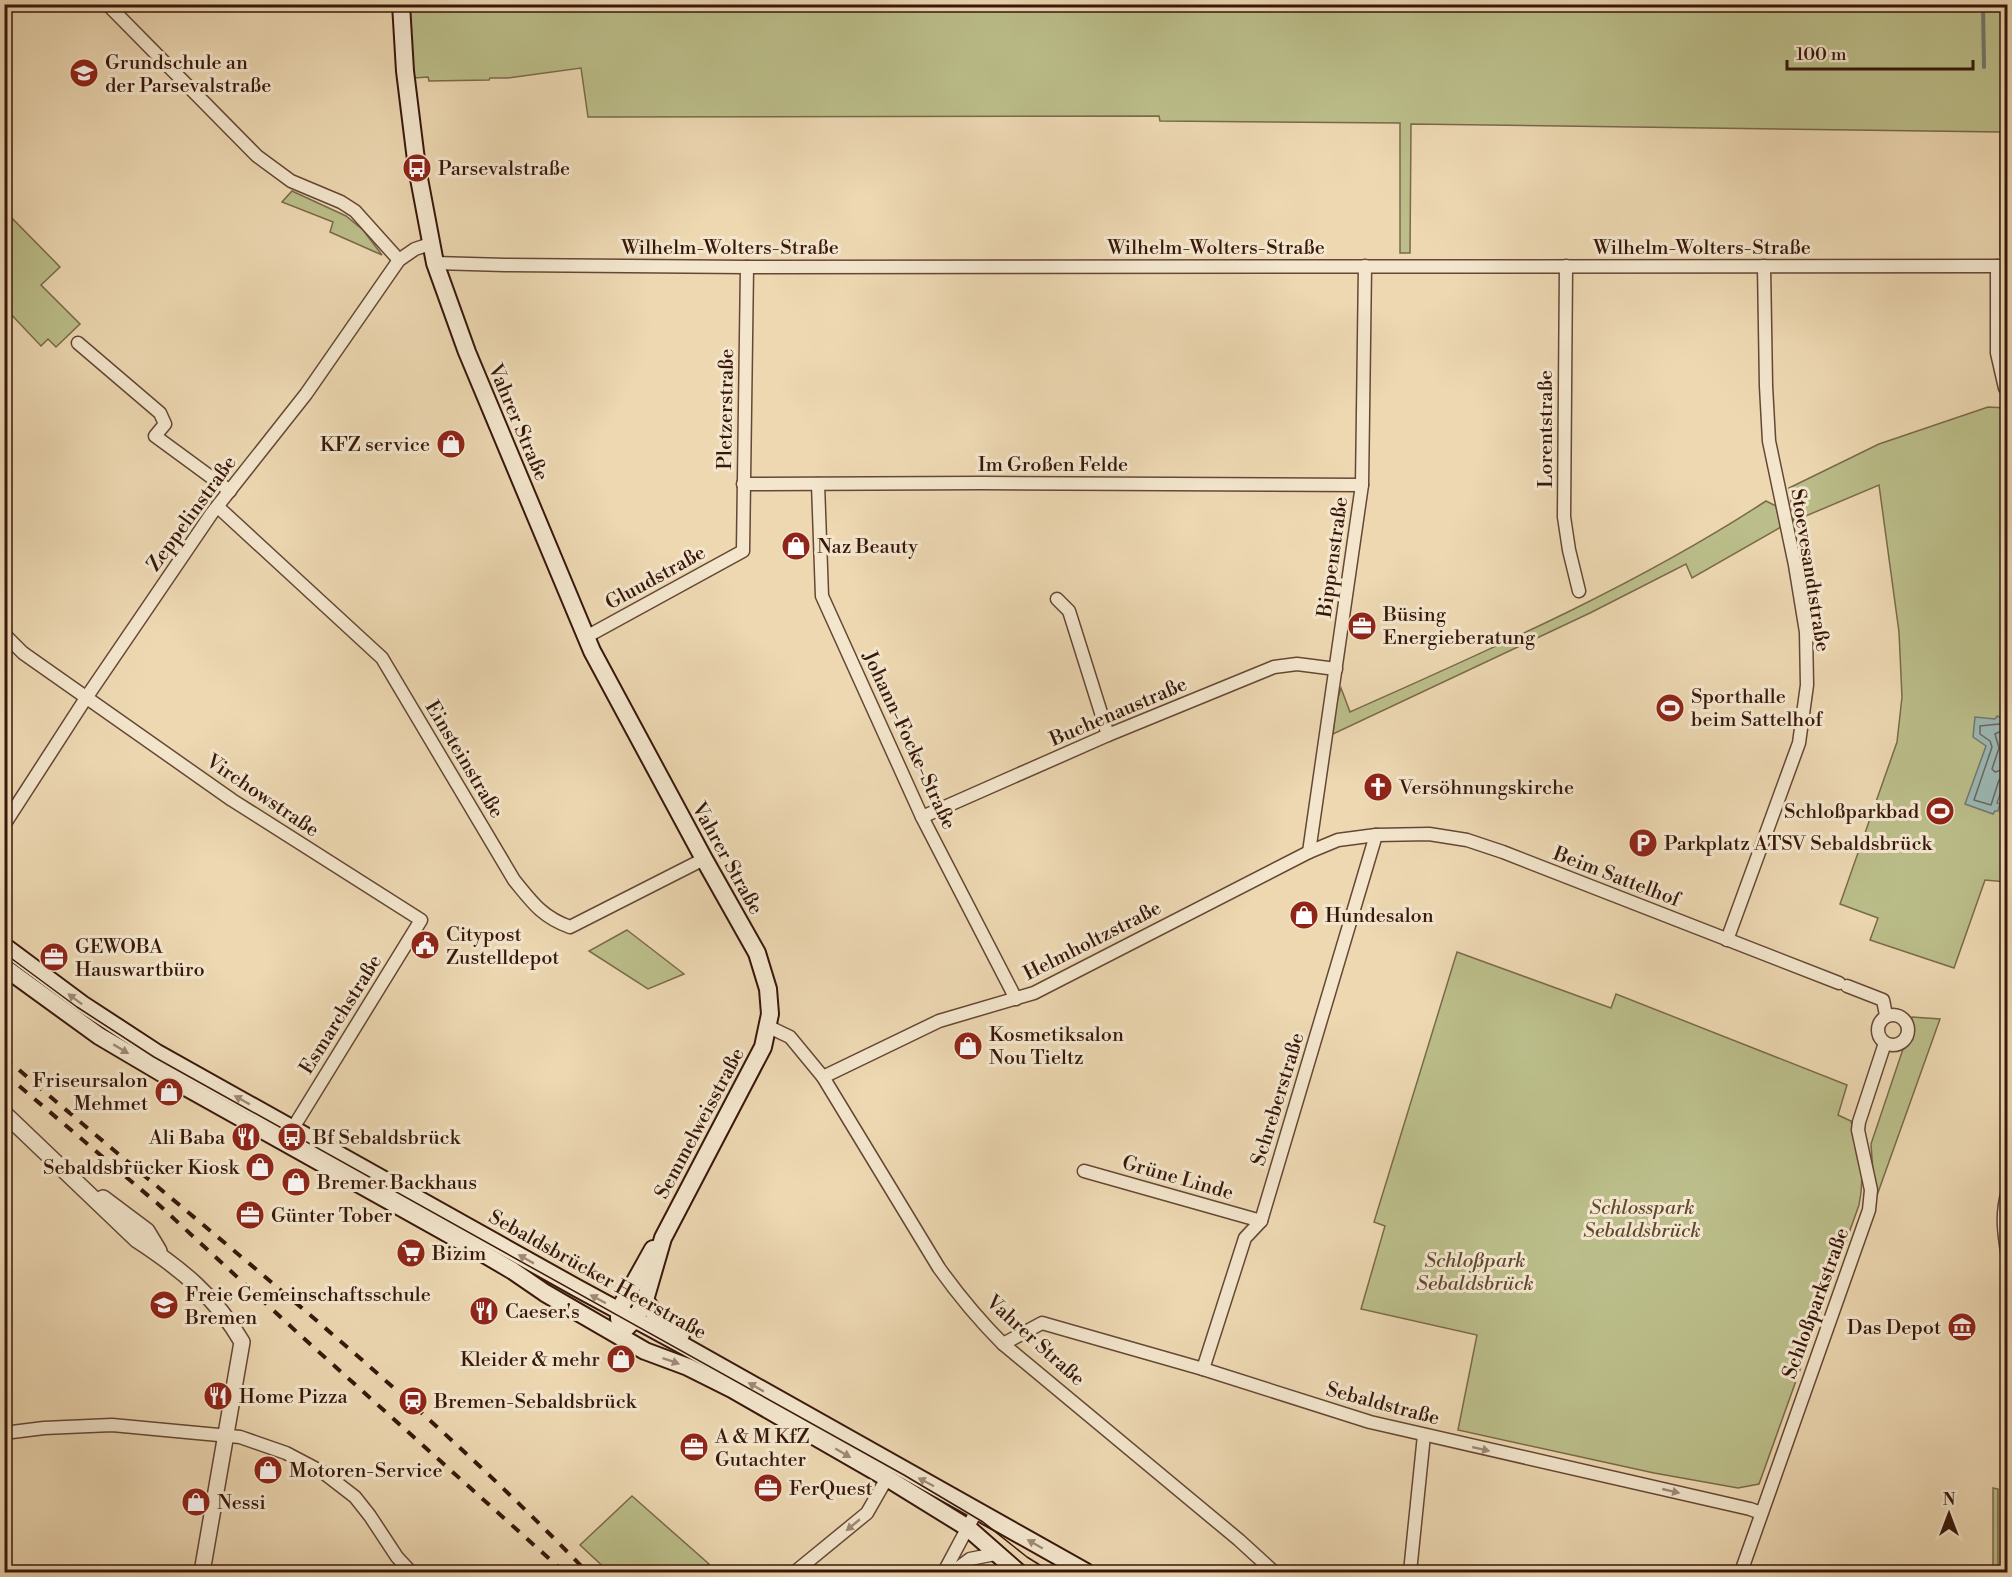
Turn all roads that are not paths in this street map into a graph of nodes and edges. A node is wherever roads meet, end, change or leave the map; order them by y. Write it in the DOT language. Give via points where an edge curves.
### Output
graph roads {
  1 [pos="107,4"];
  2 [pos="401,4"];
  3 [pos="430,244"];
  4 [pos="399,260"];
  5 [pos="435,263"];
  6 [pos="1365,266"];
  7 [pos="1566,266"];
  8 [pos="1764,266"];
  9 [pos="2002,266"];
  10 [pos="747,267"];
  11 [pos="78,344"];
  12 [pos="2005,388"];
  13 [pos="743,484"];
  14 [pos="818,484"];
  15 [pos="1362,485"];
  16 [pos="230,490"];
  17 [pos="218,507"];
  18 [pos="743,551"];
  19 [pos="1579,591"];
  20 [pos="1057,599"];
  21 [pos="4,634"];
  22 [pos="586,637"];
  23 [pos="1336,669"];
  24 [pos="86,698"];
  25 [pos="1108,735"];
  26 [pos="921,817"];
  27 [pos="4,825"];
  28 [pos="1376,835"];
  29 [pos="1309,852"];
  30 [pos="704,859"];
  31 [pos="421,920"];
  32 [pos="1727,940"];
  33 [pos="4,946"];
  34 [pos="4,967"];
  35 [pos="1016,999"];
  36 [pos="1886,1015"];
  37 [pos="767,1026"];
  38 [pos="1885,1043"];
  39 [pos="823,1077"];
  40 [pos="4,1113"];
  41 [pos="293,1128"];
  42 [pos="1084,1171"];
  43 [pos="2007,1191"];
  44 [pos="1261,1221"];
  45 [pos="663,1238"];
  46 [pos="2007,1257"];
  47 [pos="645,1300"];
  48 [pos="619,1310"];
  49 [pos="635,1319"];
  50 [pos="619,1335"];
  51 [pos="1003,1344"];
  52 [pos="686,1347"];
  53 [pos="1203,1369"];
  54 [pos="4,1433"];
  55 [pos="226,1434"];
  56 [pos="1424,1435"];
  57 [pos="887,1478"];
  58 [pos="977,1510"];
  59 [pos="1761,1513"];
  60 [pos="968,1528"];
  61 [pos="995,1554"];
  62 [pos="945,1570"];
  63 [pos="202,1572"];
  64 [pos="411,1572"];
  65 [pos="795,1572"];
  66 [pos="1018,1572"];
  67 [pos="1086,1572"];
  68 [pos="1274,1572"];
  69 [pos="1410,1572"];
  70 [pos="1741,1572"];
  1 -- 4 [label="street" via="257,156 291,181 355,211"];
  2 -- 3 [label="main road, Vahrer Straße" via="406,80"];
  3 -- 4 [label="street, Zeppelinstraße"];
  3 -- 5 [label="main road, Vahrer Straße"];
  4 -- 16 [label="street, Zeppelinstraße" via="306,394"];
  5 -- 10 [label="street, Wilhelm-Wolters-Straße"];
  5 -- 22 [label="main road, Vahrer Straße" via="467,352"];
  6 -- 7 [label="street, Wilhelm-Wolters-Straße"];
  6 -- 10 [label="street, Wilhelm-Wolters-Straße"];
  6 -- 15 [label="street, Bippenstraße"];
  7 -- 8 [label="street, Wilhelm-Wolters-Straße"];
  7 -- 19 [label="street, Lorentstraße" via="1564,517"];
  8 -- 9 [label="street, Wilhelm-Wolters-Straße"];
  8 -- 32 [label="street, Stoevesandtstraße" via="1769,441 1806,632 1807,686 1800,743"];
  9 -- 12 [label="street, Wilhelm-Wolters-Straße" via="1997,353"];
  10 -- 13 [label="street, Pletzerstraße"];
  11 -- 16 [label="street" via="160,413 165,424 155,436"];
  13 -- 14 [label="street, Im Großen Felde"];
  13 -- 18 [label="street, Pletzerstraße"];
  14 -- 15 [label="street, Im Großen Felde"];
  14 -- 26 [label="street, Johann-Focke-Straße" via="822,596"];
  15 -- 23 [label="street, Bippenstraße"];
  16 -- 17 [label="street, Zeppelinstraße"];
  17 -- 24 [label="street, Zeppelinstraße"];
  17 -- 30 [label="street, Einsteinstraße" via="382,658 514,880 552,920 570,927"];
  18 -- 22 [label="street, Gluudstraße"];
  20 -- 25 [label="street" via="1069,611"];
  21 -- 24 [label="street, Virchowstraße" via="23,653"];
  22 -- 30 [label="main road, Vahrer Straße"];
  23 -- 25 [label="street, Buchenaustraße" via="1297,664 1274,667"];
  23 -- 29 [label="street, Bippenstraße"];
  24 -- 27 [label="street, Zeppelinstraße"];
  24 -- 31 [label="street, Virchowstraße" via="232,800"];
  25 -- 26 [label="street, Buchenaustraße"];
  26 -- 35 [label="street, Johann-Focke-Straße"];
  28 -- 29 [label="street, Helmholtzstraße" via="1338,840"];
  28 -- 32 [label="street, Beim Sattelhof" via="1429,834 1467,840"];
  28 -- 44 [label="street, Schreberstraße"];
  29 -- 35 [label="street, Helmholtzstraße"];
  30 -- 37 [label="main road, Vahrer Straße" via="757,953 768,989"];
  31 -- 41 [label="street, Esmarchstraße"];
  32 -- 36 [label="street, Beim Sattelhof" via="1883,1000"];
  41 -- 33 [label="main road, Sebaldsbrücker Heerstraße, one-way" via="114,1026"];
  34 -- 50 [label="main road, Sebaldsbrücker Heerstraße, one-way" via="99,1036 471,1246"];
  35 -- 39 [label="street, Helmholtzstraße" via="939,1022"];
  36 -- 38 [label="street" via="1877,1029"];
  36 -- 38 [label="street" via="1902,1017 1908,1028 1905,1040 1899,1044"];
  37 -- 39 [label="street, Vahrer Straße" via="790,1037"];
  37 -- 45 [label="main road, Semmelweisstraße" via="763,1047"];
  38 -- 59 [label="street, Schloßparkstraße" via="1858,1130 1871,1190 1869,1210"];
  39 -- 51 [label="street, Vahrer Straße" via="939,1268 981,1323"];
  40 -- 55 [label="street" via="80,1184 147,1231 162,1256 209,1296 232,1323 242,1342"];
  48 -- 41 [label="main road, Sebaldsbrücker Heerstraße, one-way"];
  42 -- 44 [label="street, Grüne Linde"];
  43 -- 46 [label="street" via="2003,1230"];
  44 -- 53 [label="street, Schreberstraße" via="1245,1238"];
  45 -- 47 [label="main road, Semmelweisstraße"];
  45 -- 48 [label="main road, Semmelweisstraße" via="654,1246"];
  47 -- 49 [label="main road, Semmelweisstraße"];
  47 -- 52 [label="main road" via="654,1313 681,1335"];
  48 -- 49 [label="main road, Sebaldsbrücker Heerstraße"];
  48 -- 50 [label="main road, Semmelweisstraße"];
  49 -- 50 [label="main road, Semmelweisstraße"];
  49 -- 52 [label="main road, Sebaldsbrücker Heerstraße"];
  50 -- 57 [label="main road, Sebaldsbrücker Heerstraße, one-way" via="645,1352 688,1367 732,1389"];
  51 -- 53 [label="street, Sebaldstraße" via="1042,1323"];
  51 -- 68 [label="street, Vahrer Straße"];
  58 -- 52 [label="main road, Sebaldsbrücker Heerstraße, one-way"];
  53 -- 56 [label="street, Sebaldstraße"];
  54 -- 55 [label="street" via="112,1425"];
  55 -- 63 [label="street"];
  55 -- 64 [label="street" via="286,1453 324,1473 355,1497"];
  56 -- 59 [label="street, Sebaldstraße, one-way"];
  56 -- 69 [label="street"];
  57 -- 60 [label="main road, Sebaldsbrücker Heerstraße"];
  57 -- 65 [label="street, one-way" via="867,1513"];
  58 -- 60 [label="street"];
  67 -- 58 [label="main road, Sebaldsbrücker Heerstraße, one-way"];
  59 -- 70 [label="street, Schloßparkstraße"];
  60 -- 61 [label="main road, Sebaldsbrücker Heerstraße"];
  60 -- 62 [label="street"];
  61 -- 62 [label="street"];
  61 -- 66 [label="main road, Sebaldsbrücker Heerstraße"];
}
